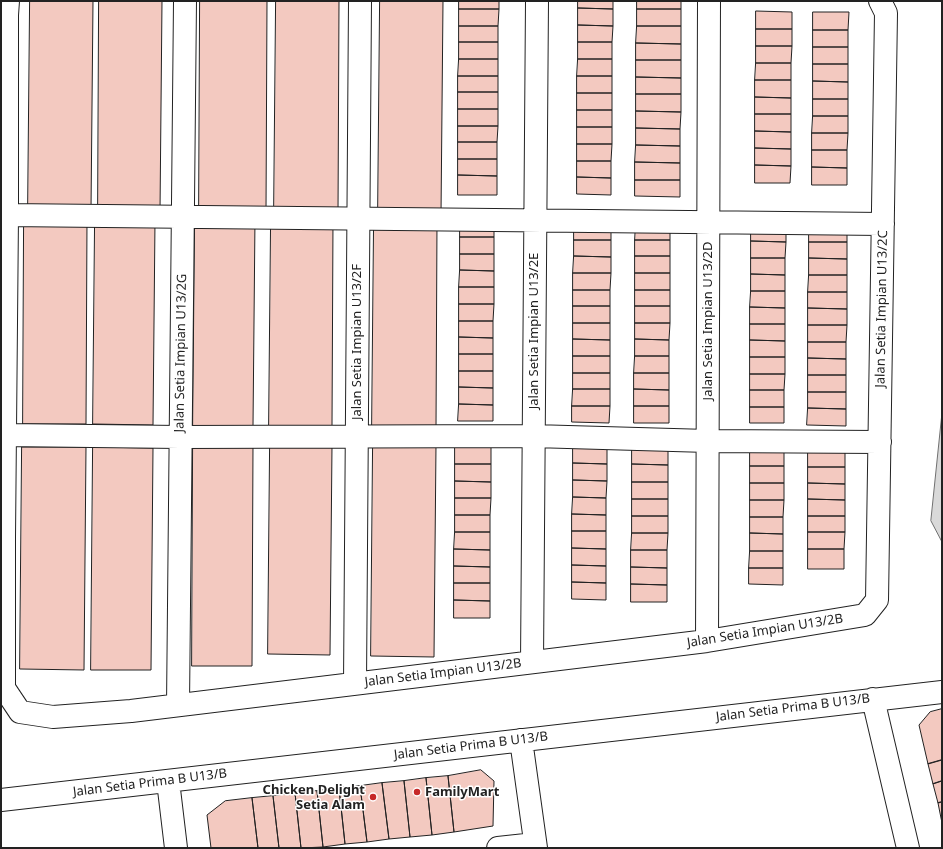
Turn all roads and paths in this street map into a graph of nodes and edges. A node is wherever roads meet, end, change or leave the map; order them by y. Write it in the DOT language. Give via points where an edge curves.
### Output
graph roads {
  1 [pos="8,1"];
  2 [pos="185,1"];
  3 [pos="360,1"];
  4 [pos="537,1"];
  5 [pos="709,1"];
  6 [pos="880,1"];
  7 [pos="7,215"];
  8 [pos="182,217"];
  9 [pos="358,218"];
  10 [pos="535,220"];
  11 [pos="708,222"];
  12 [pos="883,224"];
  13 [pos="4,435"];
  14 [pos="357,436"];
  15 [pos="533,436"];
  16 [pos="180,437"];
  17 [pos="708,441"];
  18 [pos="880,442"];
  19 [pos="865,615"];
  20 [pos="707,641"];
  21 [pos="532,662"];
  22 [pos="355,683"];
  23 [pos="942,692"];
  24 [pos="873,699"];
  25 [pos="178,705"];
  26 [pos="521,740"];
  27 [pos="168,781"];
  28 [pos="1,800"];
  29 [pos="535,846"];
  30 [pos="176,848"];
  31 [pos="498,848"];
  32 [pos="908,848"];
  1 -- 7 [label="street"];
  2 -- 8 [label="street, Jalan Setia Impian U13/2G"];
  3 -- 9 [label="street, Jalan Setia Impian U13/2F"];
  4 -- 10 [label="street, Jalan Setia Impian U13/2E"];
  5 -- 11 [label="street, Jalan Setia Impian U13/2D"];
  6 -- 12 [label="street, Jalan Setia Impian U13/2C" via="886,13"];
  7 -- 8 [label="street"];
  7 -- 13 [label="street"];
  8 -- 9 [label="street"];
  8 -- 16 [label="street, Jalan Setia Impian U13/2G"];
  9 -- 10 [label="street"];
  9 -- 14 [label="street, Jalan Setia Impian U13/2F"];
  10 -- 11 [label="street"];
  10 -- 15 [label="street, Jalan Setia Impian U13/2E"];
  11 -- 12 [label="street"];
  11 -- 17 [label="street, Jalan Setia Impian U13/2D"];
  12 -- 18 [label="street, Jalan Setia Impian U13/2C"];
  13 -- 16 [label="street"];
  13 -- 25 [label="street, Jalan Setia Impian U13/2B" via="4,688 20,712 53,717"];
  14 -- 15 [label="street"];
  14 -- 16 [label="street"];
  14 -- 22 [label="street, Jalan Setia Impian U13/2F"];
  15 -- 17 [label="street"];
  15 -- 21 [label="street, Jalan Setia Impian U13/2E"];
  16 -- 25 [label="street, Jalan Setia Impian U13/2G"];
  17 -- 18 [label="street"];
  17 -- 20 [label="street, Jalan Setia Impian U13/2D"];
  18 -- 19 [label="street, Jalan Setia Impian U13/2C" via="877,600"];
  19 -- 20 [label="street, Jalan Setia Impian U13/2B"];
  20 -- 21 [label="street, Jalan Setia Impian U13/2B"];
  21 -- 22 [label="street, Jalan Setia Impian U13/2B"];
  22 -- 25 [label="street, Jalan Setia Impian U13/2B"];
  23 -- 24 [label="street, Jalan Setia Prima B U13/B"];
  24 -- 26 [label="street, Jalan Setia Prima B U13/B"];
  24 -- 32 [label="street"];
  26 -- 27 [label="street, Jalan Setia Prima B U13/B"];
  26 -- 29 [label="street"];
  27 -- 28 [label="street, Jalan Setia Prima B U13/B"];
  27 -- 30 [label="street"];
  29 -- 31 [label="street"];
}
